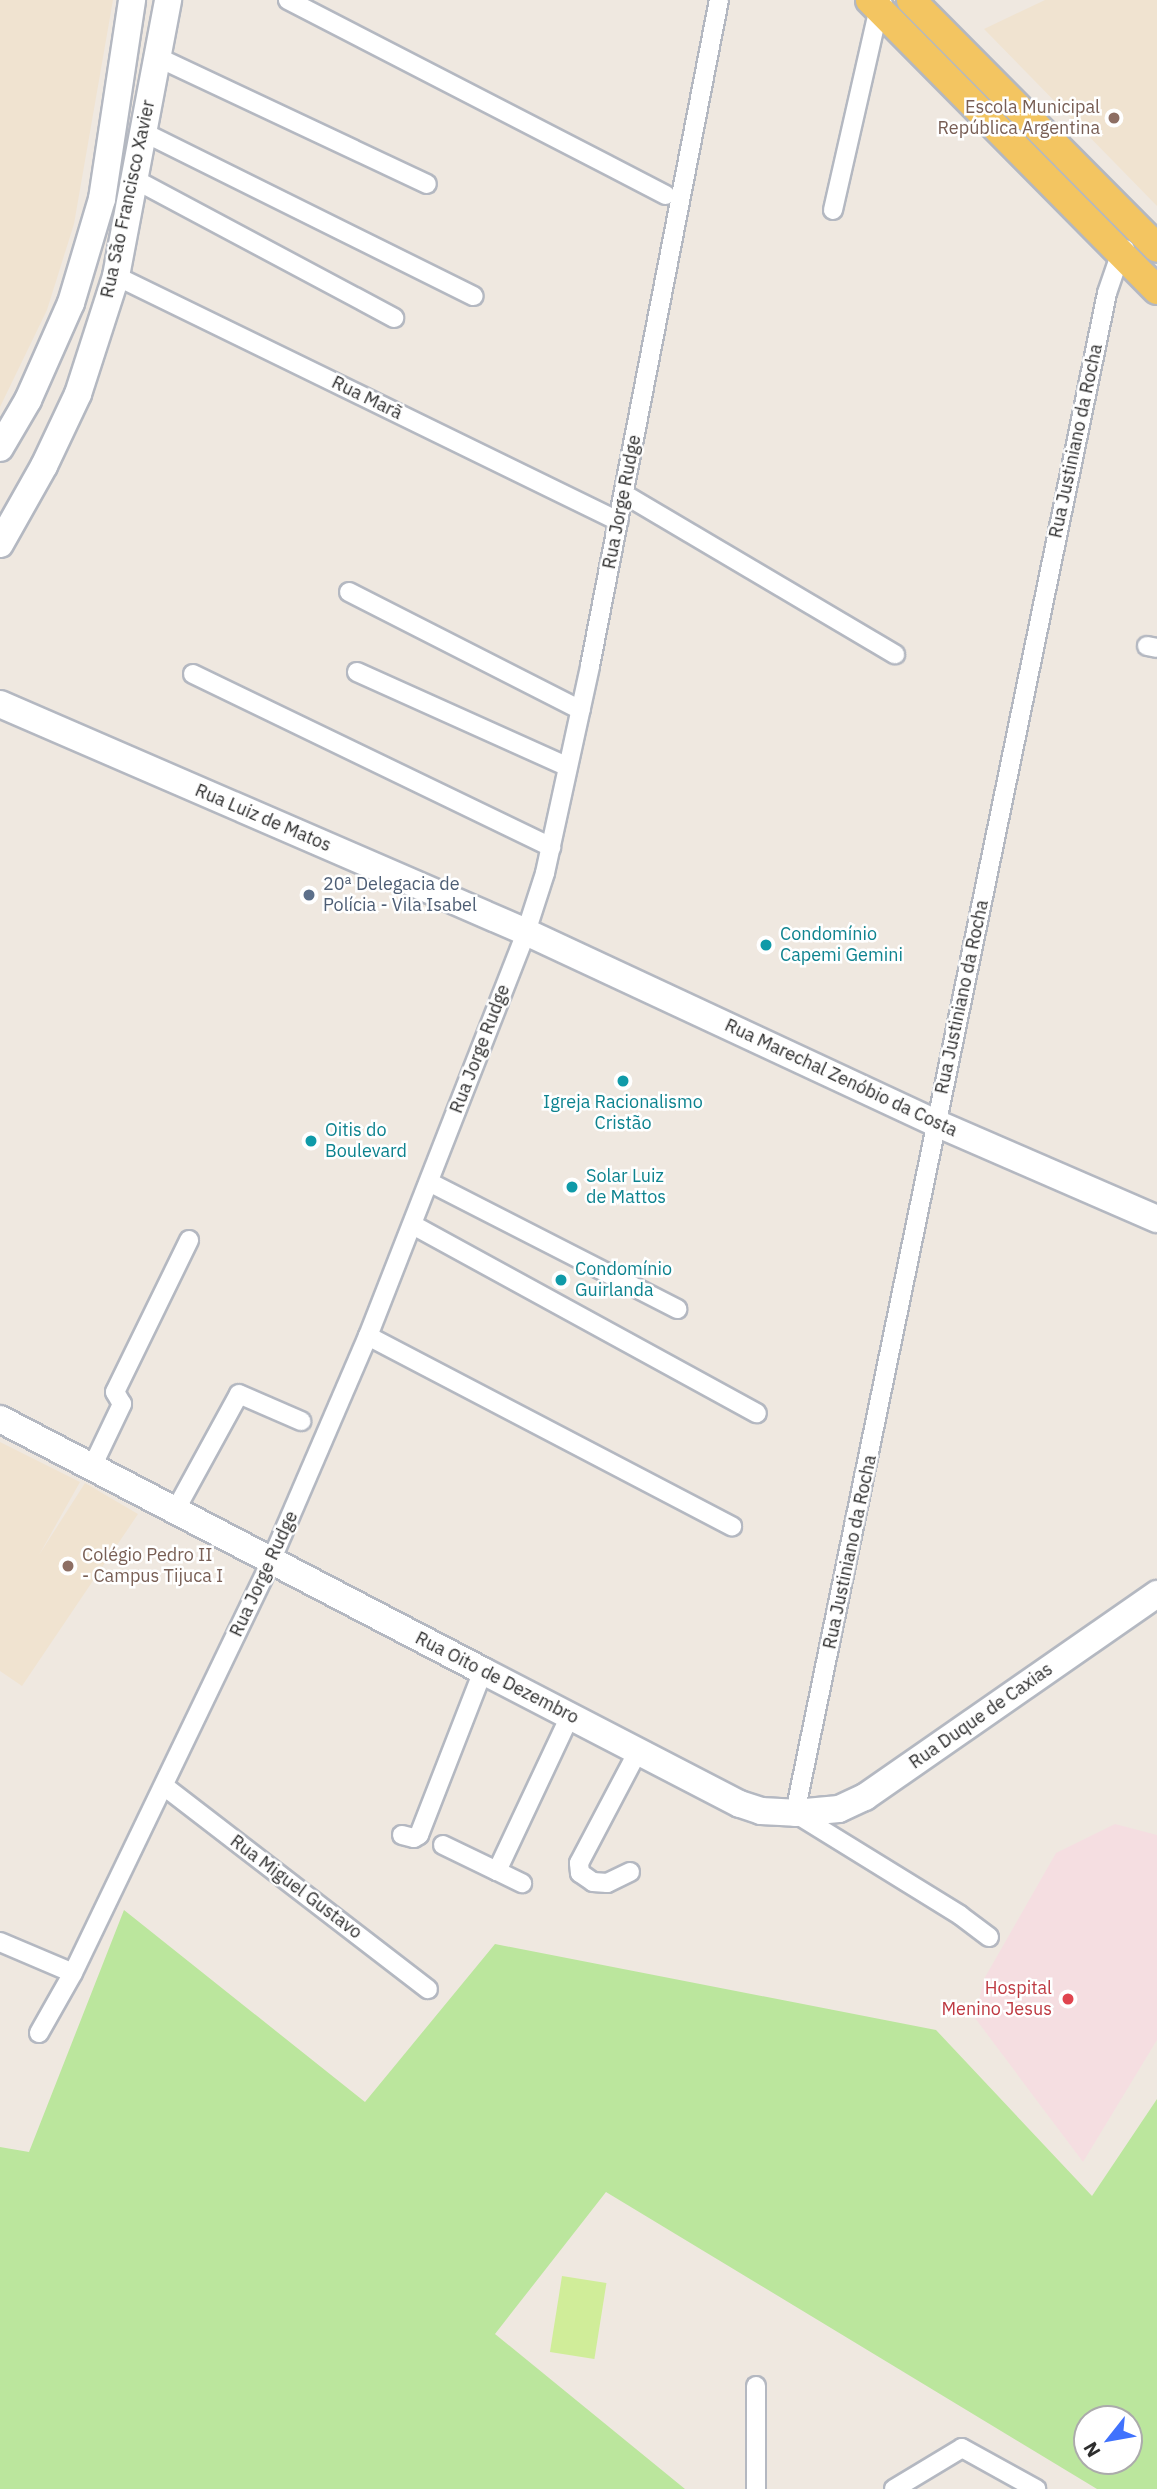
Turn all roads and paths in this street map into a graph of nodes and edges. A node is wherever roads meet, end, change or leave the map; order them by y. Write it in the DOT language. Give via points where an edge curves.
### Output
graph roads {
  1 [pos="132,0"];
  2 [pos="168,0"];
  3 [pos="288,0"];
  4 [pos="719,0"];
  5 [pos="911,0"];
  6 [pos="878,3"];
  7 [pos="158,57"];
  8 [pos="143,132"];
  9 [pos="134,178"];
  10 [pos="428,184"];
  11 [pos="666,195"];
  12 [pos="833,210"];
  13 [pos="1152,243"];
  14 [pos="1121,252"];
  15 [pos="116,276"];
  16 [pos="1157,290"];
  17 [pos="474,296"];
  18 [pos="394,318"];
  19 [pos="0,448"];
  20 [pos="624,494"];
  21 [pos="618,521"];
  22 [pos="0,544"];
  23 [pos="349,592"];
  24 [pos="895,654"];
  25 [pos="357,672"];
  26 [pos="193,674"];
  27 [pos="0,704"];
  28 [pos="581,710"];
  29 [pos="568,767"];
  30 [pos="551,847"];
  31 [pos="526,932"];
  32 [pos="936,1122"];
  33 [pos="429,1182"];
  34 [pos="1157,1219"];
  35 [pos="413,1225"];
  36 [pos="189,1240"];
  37 [pos="677,1309"];
  38 [pos="368,1336"];
  39 [pos="757,1413"];
  40 [pos="0,1419"];
  41 [pos="301,1421"];
  42 [pos="92,1467"];
  43 [pos="175,1511"];
  44 [pos="732,1526"];
  45 [pos="271,1561"];
  46 [pos="1157,1594"];
  47 [pos="483,1671"];
  48 [pos="570,1716"];
  49 [pos="638,1751"];
  50 [pos="164,1786"];
  51 [pos="795,1814"];
  52 [pos="402,1835"];
  53 [pos="443,1846"];
  54 [pos="497,1871"];
  55 [pos="630,1872"];
  56 [pos="522,1883"];
  57 [pos="989,1937"];
  58 [pos="0,1942"];
  59 [pos="73,1973"];
  60 [pos="428,1989"];
  61 [pos="39,2033"];
  62 [pos="756,2386"];
  63 [pos="756,2489"];
  64 [pos="894,2489"];
  65 [pos="1036,2489"];
  1 -- 19 [label="street, Rua São Francisco Xavier" via="102,199 71,303"];
  2 -- 7 [label="street, Rua São Francisco Xavier"];
  3 -- 11 [label="street"];
  4 -- 20 [label="street, Rua Jorge Rudge"];
  5 -- 13 [label="main road"];
  6 -- 12 [label="street"];
  6 -- 14 [label="main road"];
  7 -- 8 [label="street, Rua São Francisco Xavier"];
  7 -- 10 [label="street"];
  8 -- 9 [label="street, Rua São Francisco Xavier"];
  8 -- 17 [label="street"];
  9 -- 15 [label="street, Rua São Francisco Xavier"];
  9 -- 18 [label="street"];
  13 -- 14 [label="street"];
  14 -- 16 [label="main road"];
  14 -- 32 [label="street, Rua Justiniano da Rocha" via="1107,293"];
  15 -- 21 [label="street, Rua Marã"];
  15 -- 22 [label="street, Rua São Francisco Xavier" via="78,394"];
  20 -- 21 [label="street, Rua Jorge Rudge"];
  20 -- 24 [label="street"];
  21 -- 28 [label="street, Rua Jorge Rudge"];
  23 -- 28 [label="street"];
  25 -- 29 [label="street"];
  26 -- 30 [label="street"];
  27 -- 31 [label="street, Rua Luiz de Matos"];
  28 -- 29 [label="street, Rua Jorge Rudge"];
  29 -- 30 [label="street, Rua Jorge Rudge"];
  30 -- 31 [label="street, Rua Jorge Rudge"];
  31 -- 32 [label="street, Rua Marechal Zenóbio da Costa"];
  31 -- 33 [label="street, Rua Jorge Rudge"];
  32 -- 34 [label="street, Rua Marechal Zenóbio da Costa"];
  32 -- 51 [label="street, Rua Justiniano da Rocha"];
  33 -- 35 [label="street, Rua Jorge Rudge"];
  33 -- 37 [label="street"];
  35 -- 38 [label="street, Rua Jorge Rudge"];
  35 -- 39 [label="street"];
  36 -- 42 [label="street" via="115,1392 122,1404"];
  38 -- 44 [label="street"];
  38 -- 45 [label="street, Rua Jorge Rudge"];
  40 -- 42 [label="street, Rua Oito de Dezembro"];
  41 -- 43 [label="street" via="239,1394"];
  42 -- 43 [label="street, Rua Oito de Dezembro"];
  43 -- 45 [label="street, Rua Oito de Dezembro"];
  45 -- 47 [label="street, Rua Oito de Dezembro"];
  45 -- 50 [label="street, Rua Jorge Rudge"];
  46 -- 51 [label="street, Rua Duque de Caxias" via="865,1797 839,1809"];
  47 -- 48 [label="street, Rua Oito de Dezembro"];
  47 -- 52 [label="street" via="419,1835"];
  48 -- 49 [label="street, Rua Oito de Dezembro"];
  48 -- 54 [label="street"];
  49 -- 51 [label="street, Rua Oito de Dezembro" via="740,1804"];
  49 -- 55 [label="street" via="579,1863 580,1872 593,1882 607,1884"];
  50 -- 59 [label="street, Rua Jorge Rudge"];
  50 -- 60 [label="street, Rua Miguel Gustavo"];
  51 -- 57 [label="street, Rua Oito de Dezembro"];
  53 -- 54 [label="street"];
  54 -- 56 [label="street"];
  58 -- 59 [label="street"];
  59 -- 61 [label="street, Rua Jorge Rudge"];
  62 -- 63 [label="street"];
  64 -- 65 [label="street" via="962,2448"];
}
